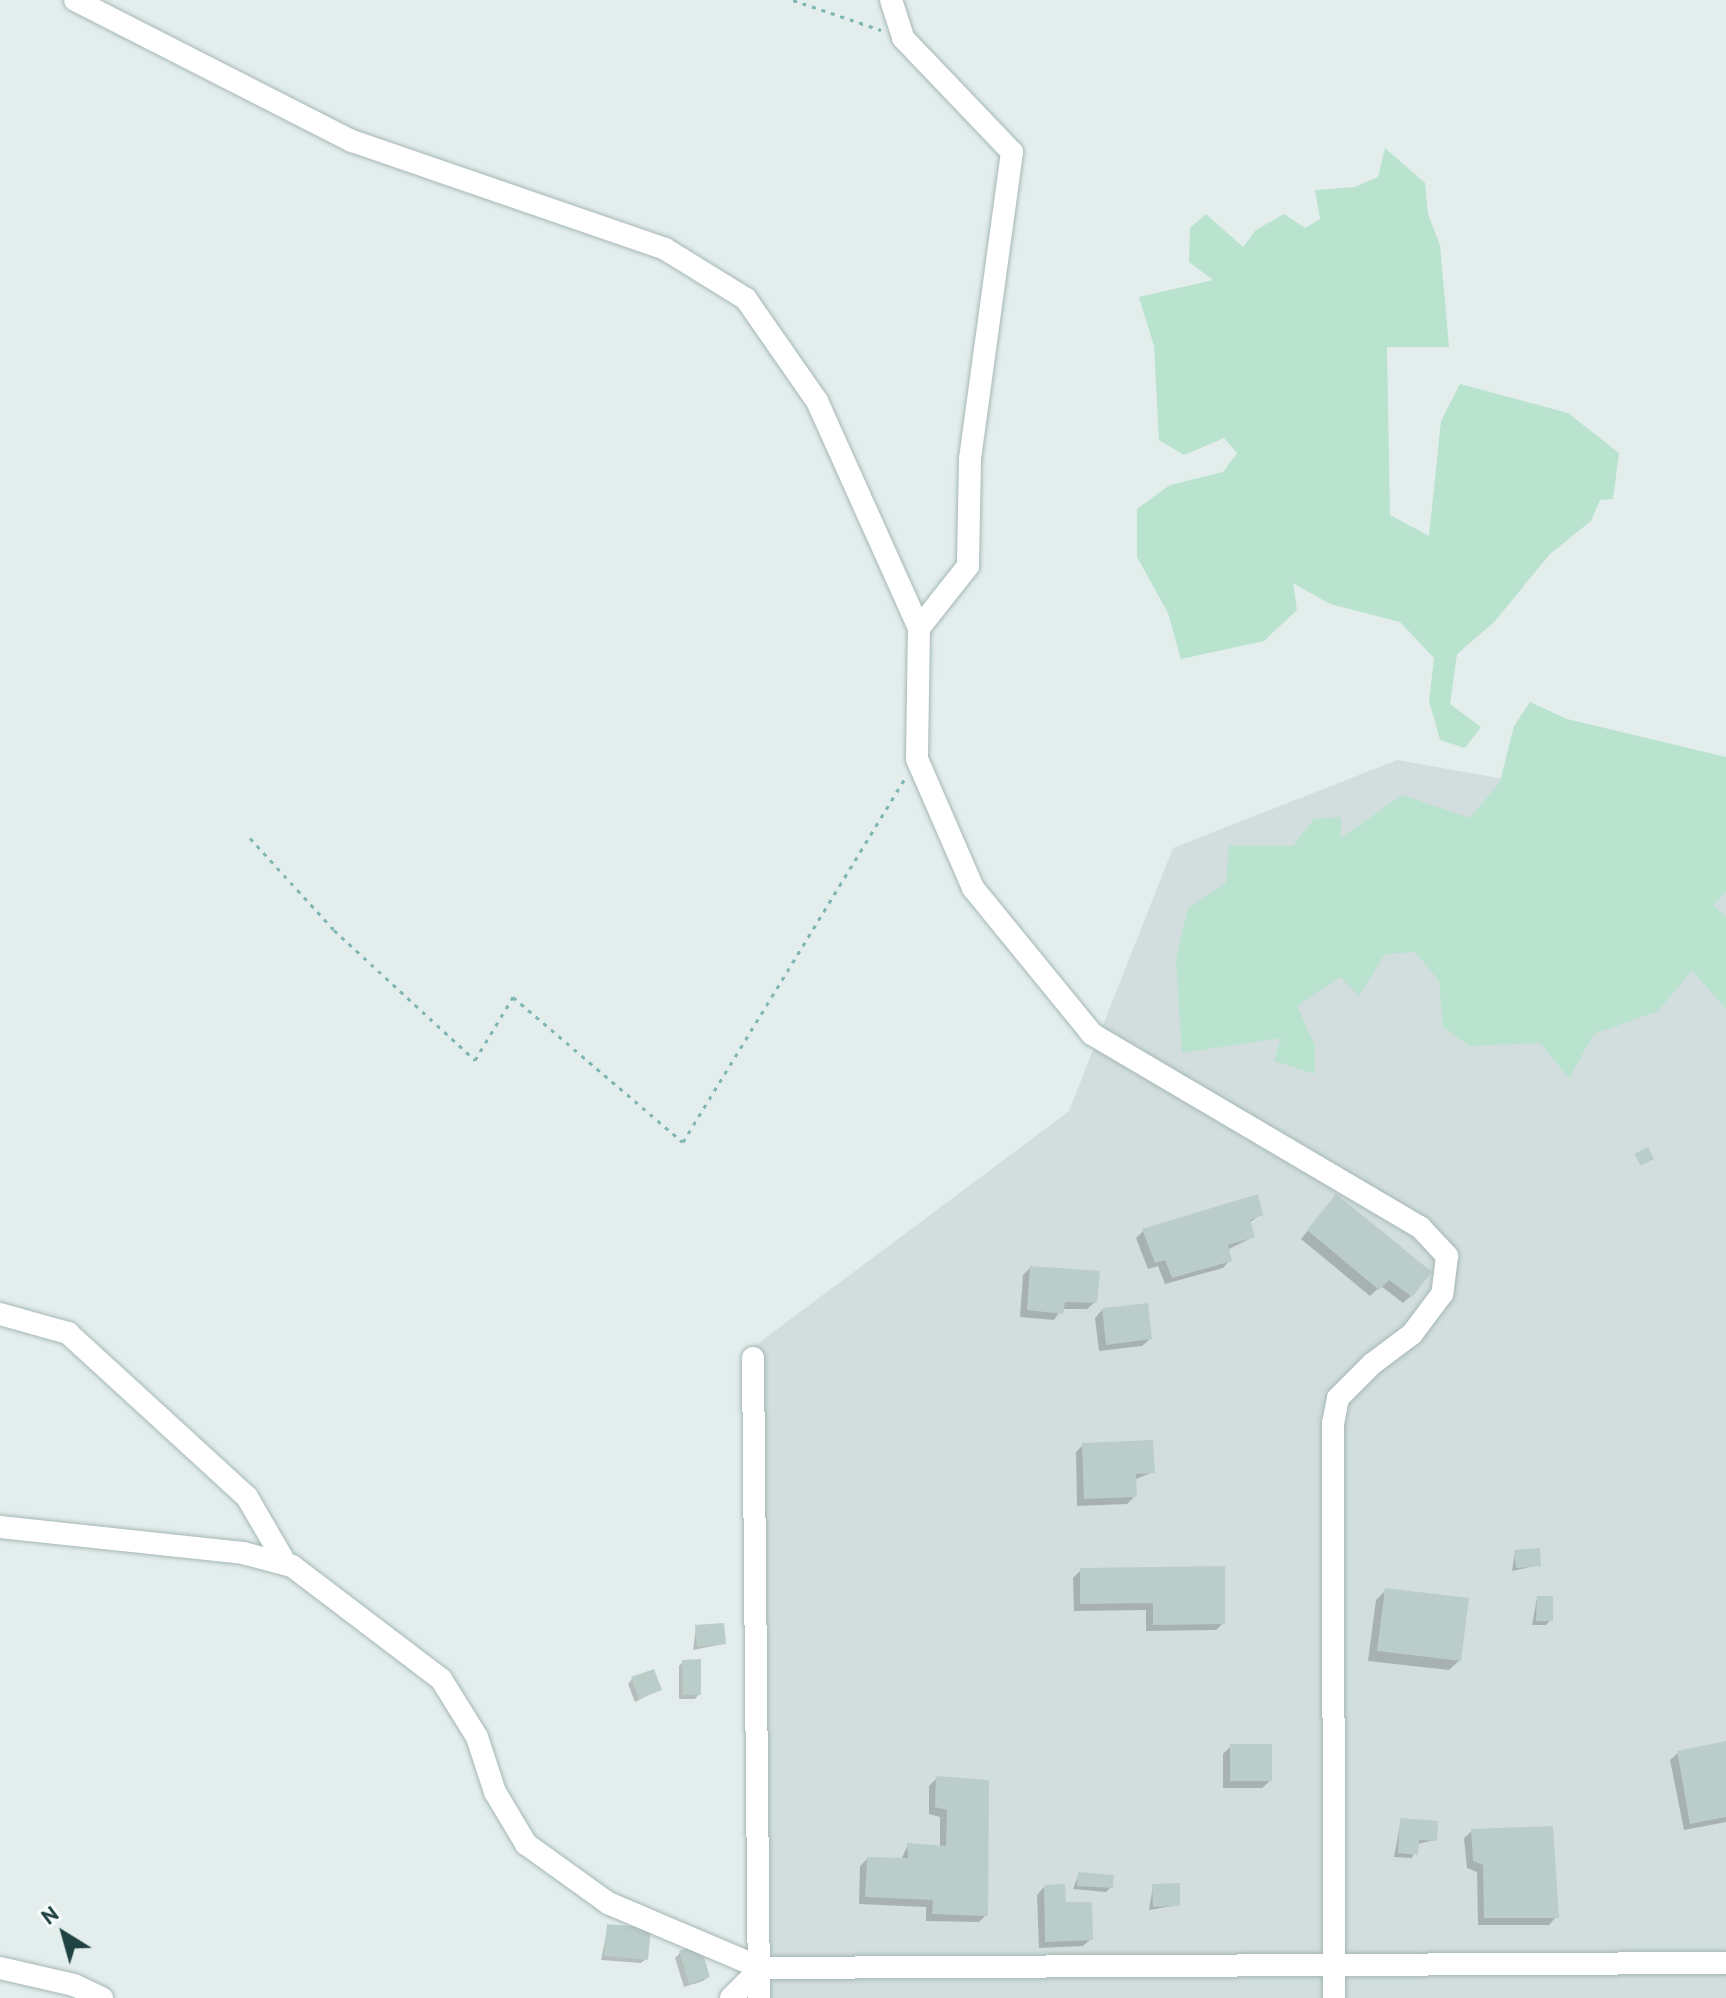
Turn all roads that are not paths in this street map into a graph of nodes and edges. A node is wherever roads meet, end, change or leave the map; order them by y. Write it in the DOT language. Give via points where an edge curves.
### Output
graph roads {
  1 [pos="75,0"];
  2 [pos="891,0"];
  3 [pos="919,628"];
  4 [pos="0,1314"];
  5 [pos="753,1358"];
  6 [pos="0,1527"];
  7 [pos="286,1564"];
  8 [pos="1726,1963"];
  9 [pos="0,1968"];
  10 [pos="761,1968"];
  11 [pos="1334,1968"];
  12 [pos="102,1998"];
  13 [pos="731,1998"];
  14 [pos="759,1998"];
  15 [pos="1334,1998"];
  1 -- 3 [label="street" via="352,141 665,249 746,299 817,401"];
  2 -- 3 [label="street" via="903,38 1012,152 970,459 968,566"];
  3 -- 11 [label="street" via="917,759 973,888 1092,1034 1420,1227 1447,1256 1442,1294 1412,1334 1338,1398 1333,1423"];
  4 -- 7 [label="street" via="68,1333 247,1497"];
  5 -- 10 [label="street"];
  6 -- 7 [label="street" via="243,1553"];
  7 -- 10 [label="street" via="441,1679 477,1737 495,1792 526,1844 608,1903"];
  8 -- 11 [label="street"];
  9 -- 12 [label="street" via="74,1985"];
  10 -- 11 [label="street"];
  10 -- 13 [label="street"];
  10 -- 14 [label="street"];
  11 -- 15 [label="street"];
}
